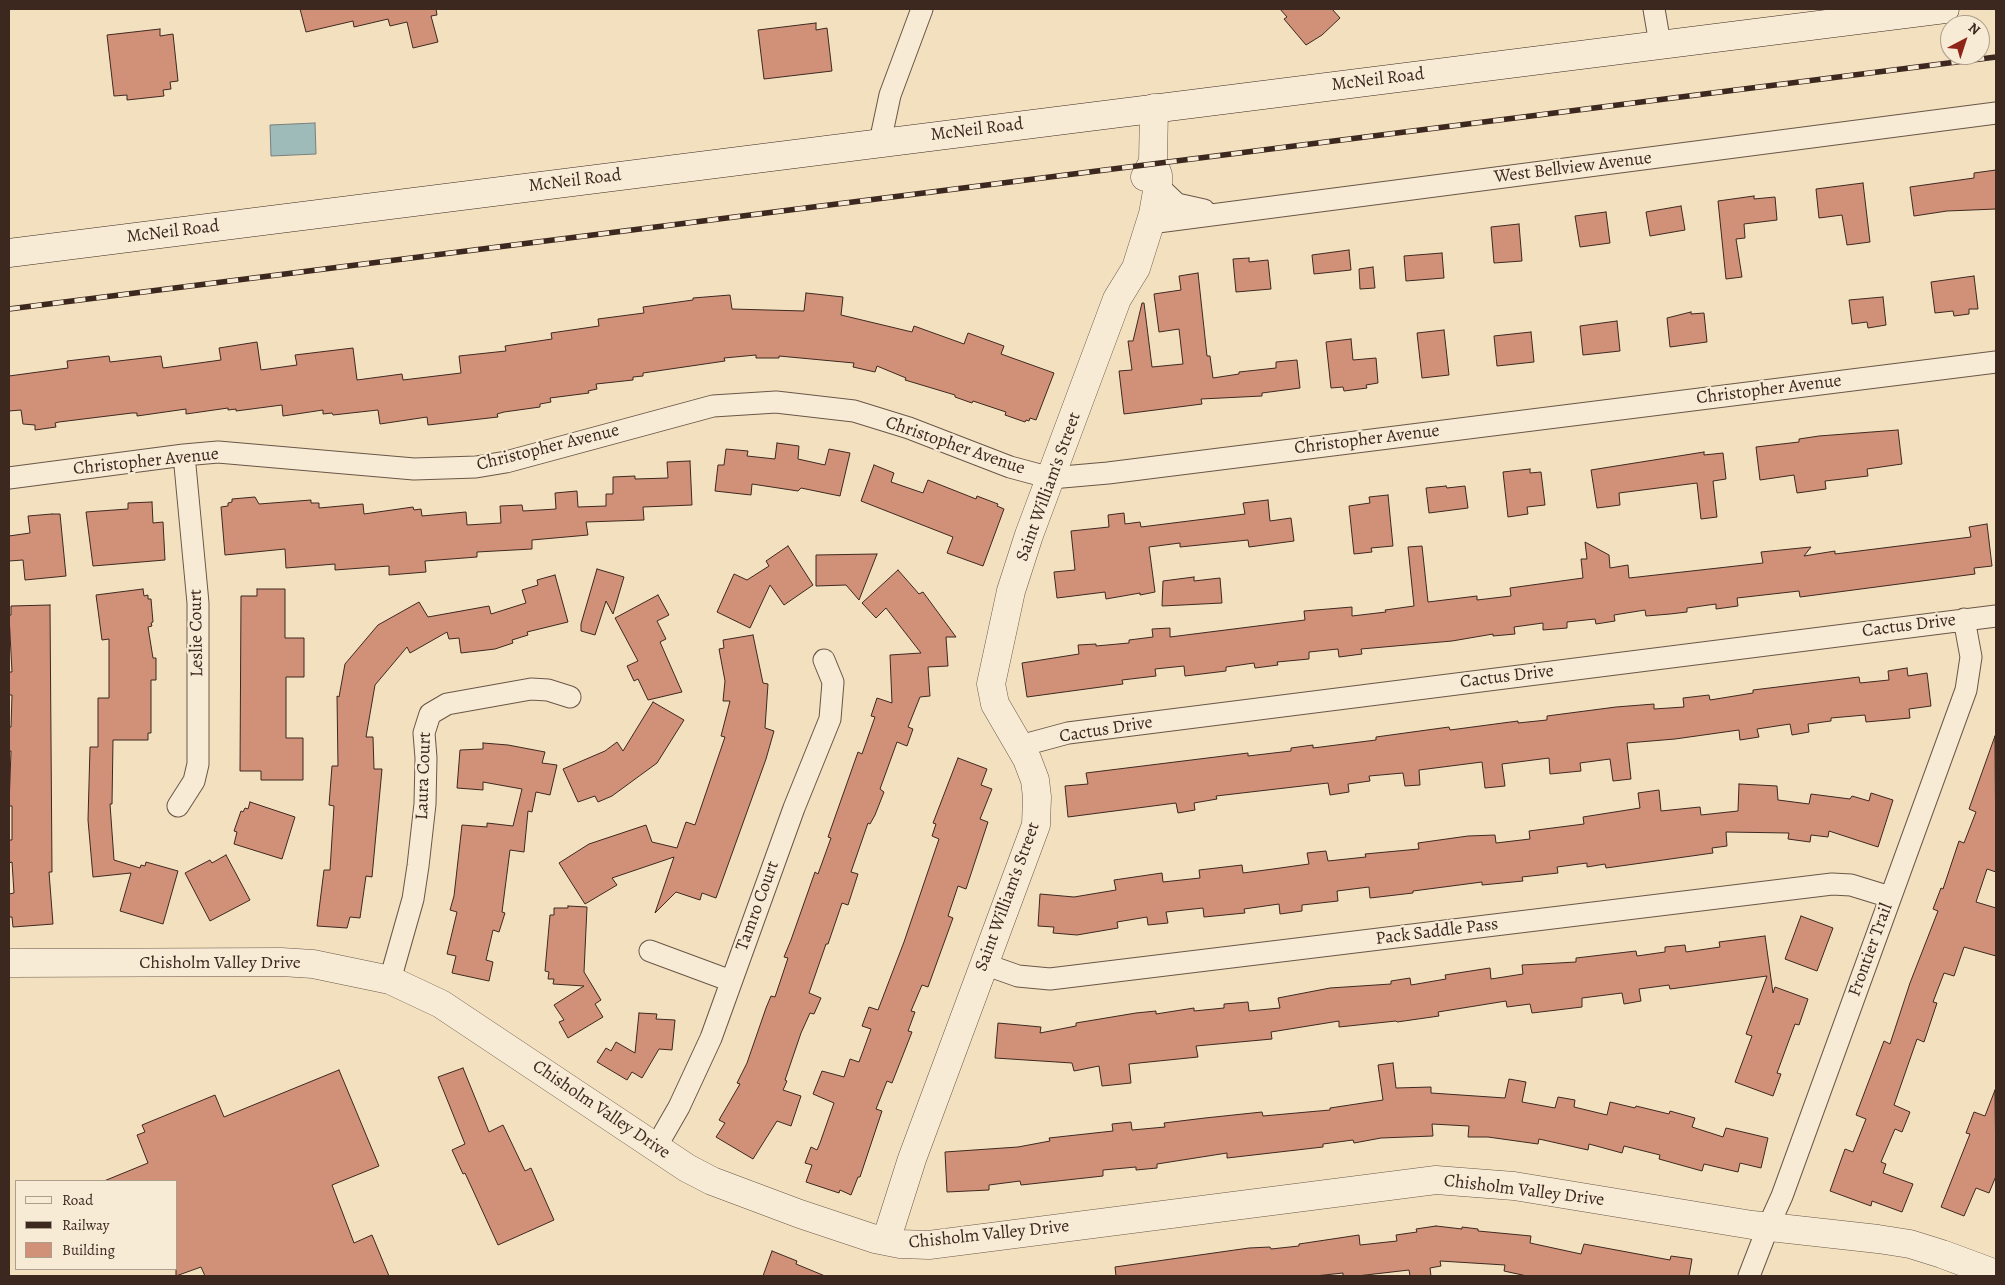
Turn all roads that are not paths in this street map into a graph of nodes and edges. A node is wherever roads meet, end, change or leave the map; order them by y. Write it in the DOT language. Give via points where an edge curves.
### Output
graph roads {
  1 [pos="922,9"];
  2 [pos="1654,9"];
  3 [pos="1945,9"];
  4 [pos="1660,44"];
  5 [pos="1154,108"];
  6 [pos="1996,113"];
  7 [pos="880,142"];
  8 [pos="1156,174"];
  9 [pos="1222,214"];
  10 [pos="1150,223"];
  11 [pos="9,253"];
  12 [pos="1117,299"];
  13 [pos="1996,362"];
  14 [pos="184,455"];
  15 [pos="9,478"];
  16 [pos="1051,478"];
  17 [pos="1996,616"];
  18 [pos="1964,619"];
  19 [pos="824,660"];
  20 [pos="570,697"];
  21 [pos="1020,746"];
  22 [pos="178,806"];
  23 [pos="1890,897"];
  24 [pos="650,951"];
  25 [pos="9,964"];
  26 [pos="984,964"];
  27 [pos="390,980"];
  28 [pos="731,981"];
  29 [pos="656,1147"];
  30 [pos="1768,1227"];
  31 [pos="886,1242"];
  32 [pos="1996,1274"];
  33 [pos="1749,1276"];
  1 -- 7 [label="street" via="890,95"];
  2 -- 4 [label="street"];
  3 -- 4 [label="street, McNeil Road"];
  4 -- 5 [label="street, McNeil Road"];
  5 -- 7 [label="street, McNeil Road"];
  5 -- 8 [label="street, Saint William's Street"];
  6 -- 9 [label="street, West Bellview Avenue"];
  7 -- 11 [label="street, McNeil Road"];
  8 -- 9 [label="street" via="1177,204"];
  8 -- 10 [label="street, Saint William's Street" via="1157,199"];
  8 -- 12 [label="street, Saint William's Street" via="1145,176 1146,188 1124,251"];
  9 -- 10 [label="street, West Bellview Avenue"];
  10 -- 12 [label="street, Saint William's Street" via="1136,268"];
  12 -- 16 [label="street, Saint William's Street"];
  13 -- 16 [label="street, Christopher Avenue"];
  14 -- 15 [label="street, Christopher Avenue"];
  14 -- 16 [label="street, Christopher Avenue" via="218,452 414,469 476,467 506,462 713,406 776,402 854,411"];
  14 -- 22 [label="street, Leslie Court" via="198,603 198,764 194,781"];
  16 -- 21 [label="street, Saint William's Street" via="1011,591 991,684 1002,719"];
  17 -- 18 [label="street, Cactus Drive"];
  18 -- 21 [label="street, Cactus Drive" via="1068,733"];
  18 -- 23 [label="street, Frontier Trail" via="1970,657 1966,690"];
  19 -- 28 [label="street, Tamro Court" via="832,682 830,718"];
  20 -- 27 [label="street, Laura Court" via="531,689 447,704 430,714 424,732 425,804 418,866 413,899"];
  21 -- 26 [label="street, Saint William's Street" via="1035,780 1036,826"];
  23 -- 26 [label="street, Pack Saddle Pass" via="1851,885 1832,884 1050,979 1018,976"];
  23 -- 30 [label="street, Frontier Trail"];
  24 -- 28 [label="street"];
  25 -- 27 [label="street, Chisholm Valley Drive" via="280,962 313,964"];
  26 -- 31 [label="street, Saint William's Street" via="912,1159"];
  27 -- 29 [label="street, Chisholm Valley Drive" via="441,1004"];
  28 -- 29 [label="street, Tamro Court" via="700,1066"];
  29 -- 31 [label="street, Chisholm Valley Drive" via="712,1180"];
  30 -- 31 [label="street, Chisholm Valley Drive" via="1514,1186 1436,1180 929,1245"];
  30 -- 32 [label="street, Chisholm Valley Drive" via="1910,1244"];
  30 -- 33 [label="street, Frontier Trail"];
}
